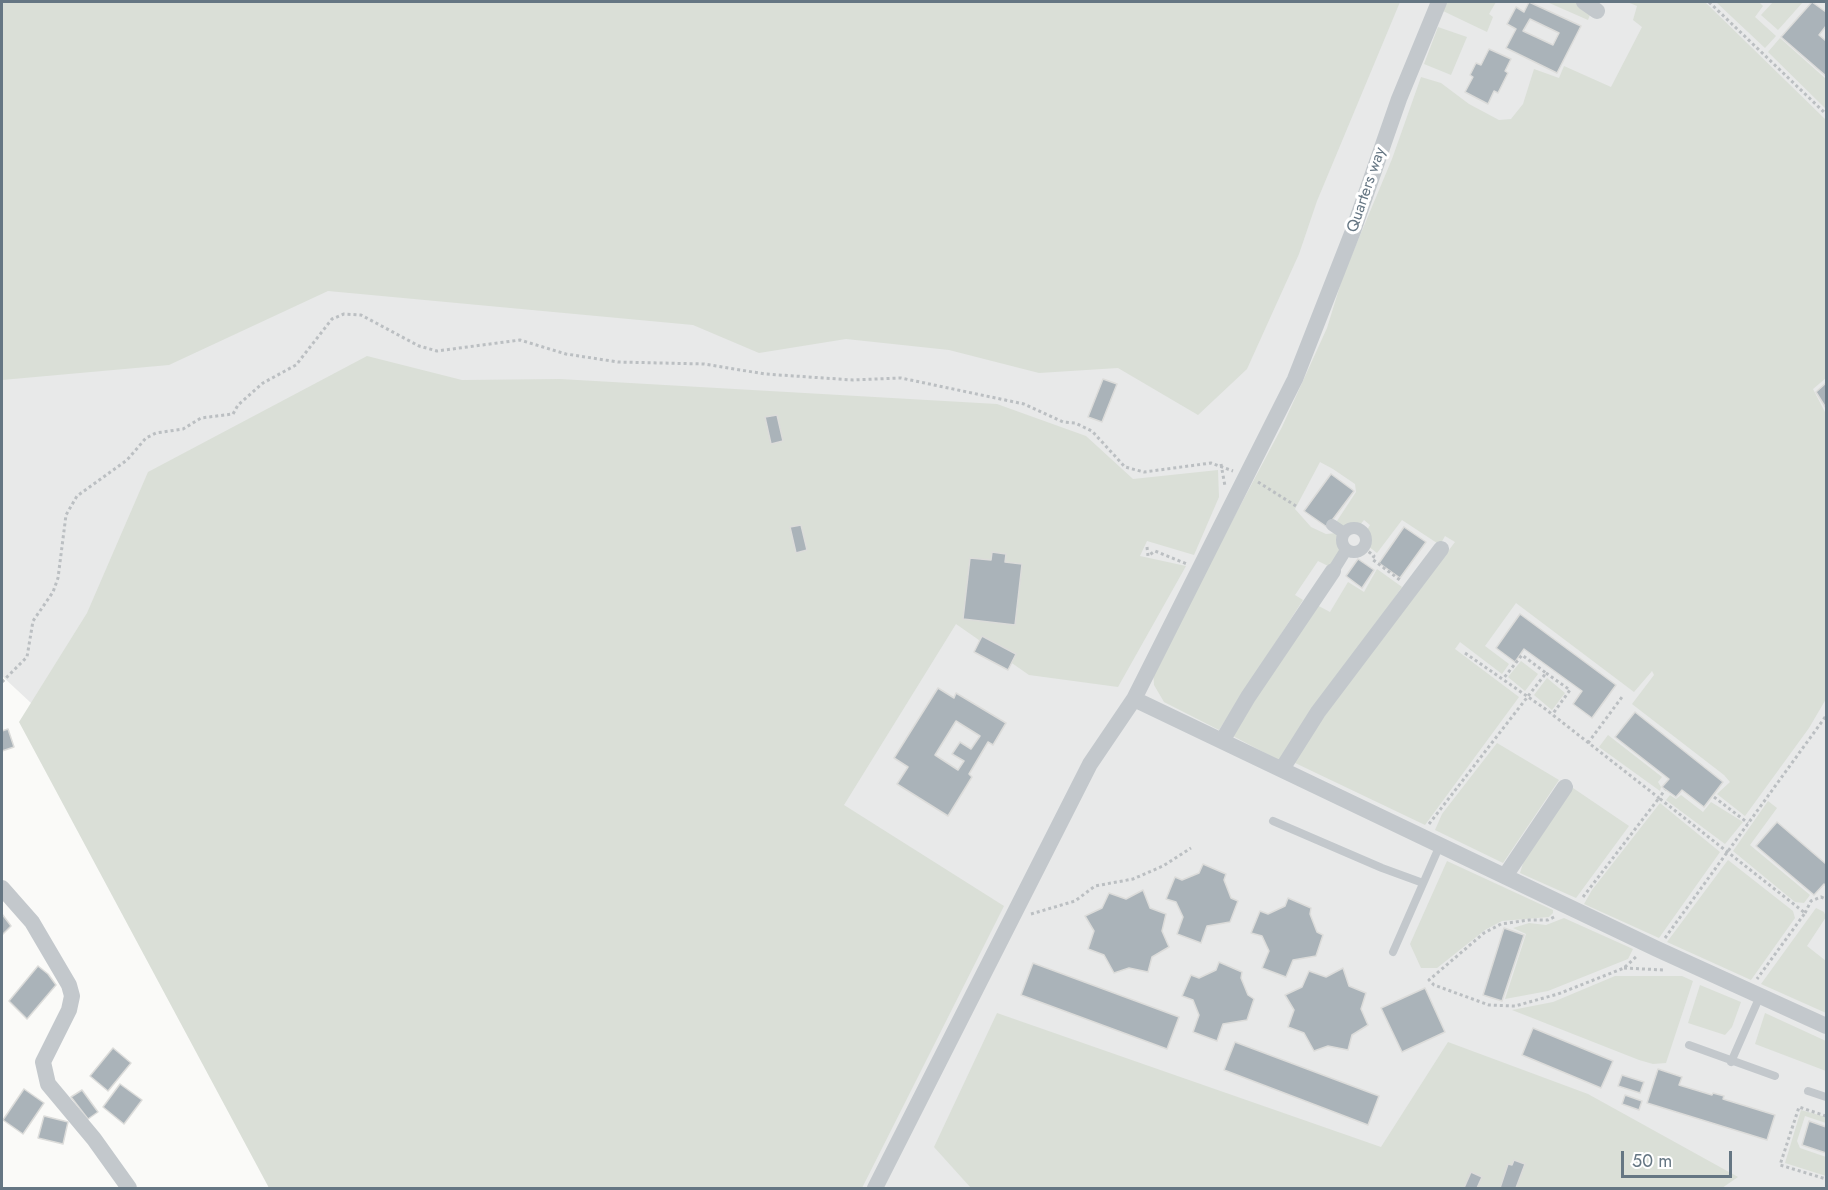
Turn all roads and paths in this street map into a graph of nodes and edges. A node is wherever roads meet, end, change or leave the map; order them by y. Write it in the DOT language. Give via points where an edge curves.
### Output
graph roads {
  1 [pos="1438,2"];
  2 [pos="1709,2"];
  3 [pos="1827,114"];
  4 [pos="1221,464"];
  5 [pos="1245,478"];
  6 [pos="1226,491"];
  7 [pos="1296,506"];
  8 [pos="1332,525"];
  9 [pos="1344,533"];
  10 [pos="1147,547"];
  11 [pos="1364,548"];
  12 [pos="1441,549"];
  13 [pos="1346,550"];
  14 [pos="1194,559"];
  15 [pos="1333,572"];
  16 [pos="1410,588"];
  17 [pos="1465,653"];
  18 [pos="1546,673"];
  19 [pos="1503,679"];
  20 [pos="2,682"];
  21 [pos="1527,696"];
  22 [pos="1622,698"];
  23 [pos="1134,699"];
  24 [pos="1552,715"];
  25 [pos="1827,716"];
  26 [pos="1222,741"];
  27 [pos="1588,743"];
  28 [pos="1282,769"];
  29 [pos="1565,788"];
  30 [pos="1665,790"];
  31 [pos="1659,798"];
  32 [pos="1714,798"];
  33 [pos="1273,820"];
  34 [pos="1748,823"];
  35 [pos="1423,837"];
  36 [pos="1440,845"];
  37 [pos="1191,848"];
  38 [pos="1727,850"];
  39 [pos="1505,876"];
  40 [pos="1423,883"];
  41 [pos="2,888"];
  42 [pos="1827,899"];
  43 [pos="1571,908"];
  44 [pos="1804,913"];
  45 [pos="1031,914"];
  46 [pos="1652,947"];
  47 [pos="1393,952"];
  48 [pos="1684,961"];
  49 [pos="1624,968"];
  50 [pos="1754,993"];
  51 [pos="1827,1026"];
  52 [pos="1689,1045"];
  53 [pos="1731,1062"];
  54 [pos="1775,1076"];
  55 [pos="1808,1091"];
  56 [pos="1827,1096"];
  57 [pos="1827,1116"];
  58 [pos="1827,1179"];
  59 [pos="127,1185"];
  60 [pos="875,1188"];
  1 -- 5 [label="street, Quarters way" via="1295,379"];
  2 -- 3 [label="path"];
  4 -- 5 [label="path"];
  4 -- 6 [label="path"];
  4 -- 20 [label="path" via="1144,472 1125,467 1092,431 1075,423 1063,422 1024,404 901,378 853,380 765,374 704,363 618,362 566,354 520,340 437,351 419,346 361,315 344,314 332,319 296,364 263,383 233,414 201,418 183,429 146,438 127,460 77,496 66,515 58,578 33,621 27,657"];
  5 -- 7 [label="path"];
  5 -- 23 [label="street, Quarters way"];
  8 -- 9 [label="street"];
  9 -- 11 [label="street" via="1363,527"];
  9 -- 13 [label="street" via="1342,545"];
  10 -- 14 [label="path" via="1148,556 1155,551 1191,564"];
  11 -- 13 [label="street" via="1352,553"];
  11 -- 16 [label="path" via="1374,556 1372,559"];
  12 -- 16 [label="street"];
  13 -- 15 [label="street"];
  15 -- 26 [label="street"];
  16 -- 28 [label="street" via="1318,712"];
  17 -- 19 [label="path"];
  18 -- 19 [label="path" via="1522,655"];
  18 -- 21 [label="path"];
  18 -- 24 [label="path" via="1570,690"];
  19 -- 21 [label="path"];
  21 -- 24 [label="path"];
  21 -- 35 [label="path" via="1440,808"];
  22 -- 27 [label="path"];
  23 -- 26 [label="street"];
  23 -- 60 [label="street, Quarters way" via="1090,764"];
  24 -- 27 [label="path"];
  25 -- 34 [label="path"];
  26 -- 28 [label="street"];
  27 -- 31 [label="path"];
  28 -- 35 [label="street"];
  29 -- 39 [label="street"];
  30 -- 31 [label="path"];
  31 -- 38 [label="path"];
  31 -- 43 [label="path"];
  32 -- 34 [label="path"];
  33 -- 40 [label="lane"];
  34 -- 38 [label="path"];
  35 -- 36 [label="street"];
  36 -- 39 [label="street"];
  36 -- 40 [label="lane"];
  37 -- 45 [label="path" via="1133,879 1095,886 1075,901"];
  38 -- 44 [label="path"];
  38 -- 46 [label="path"];
  39 -- 43 [label="street"];
  40 -- 47 [label="lane"];
  41 -- 59 [label="street" via="32,922 72,996 43,1062 48,1084"];
  42 -- 44 [label="path" via="1811,901"];
  43 -- 46 [label="street"];
  43 -- 49 [label="path" via="1548,920 1501,924 1484,933 1430,980 1434,985 1489,1005 1515,1006"];
  44 -- 50 [label="path"];
  46 -- 48 [label="street"];
  46 -- 49 [label="path"];
  48 -- 49 [label="path" via="1673,969"];
  48 -- 50 [label="street"];
  50 -- 51 [label="street"];
  50 -- 53 [label="lane"];
  52 -- 53 [label="lane"];
  53 -- 54 [label="lane"];
  55 -- 56 [label="lane"];
  57 -- 58 [label="path" via="1799,1107 1780,1166"];
}
